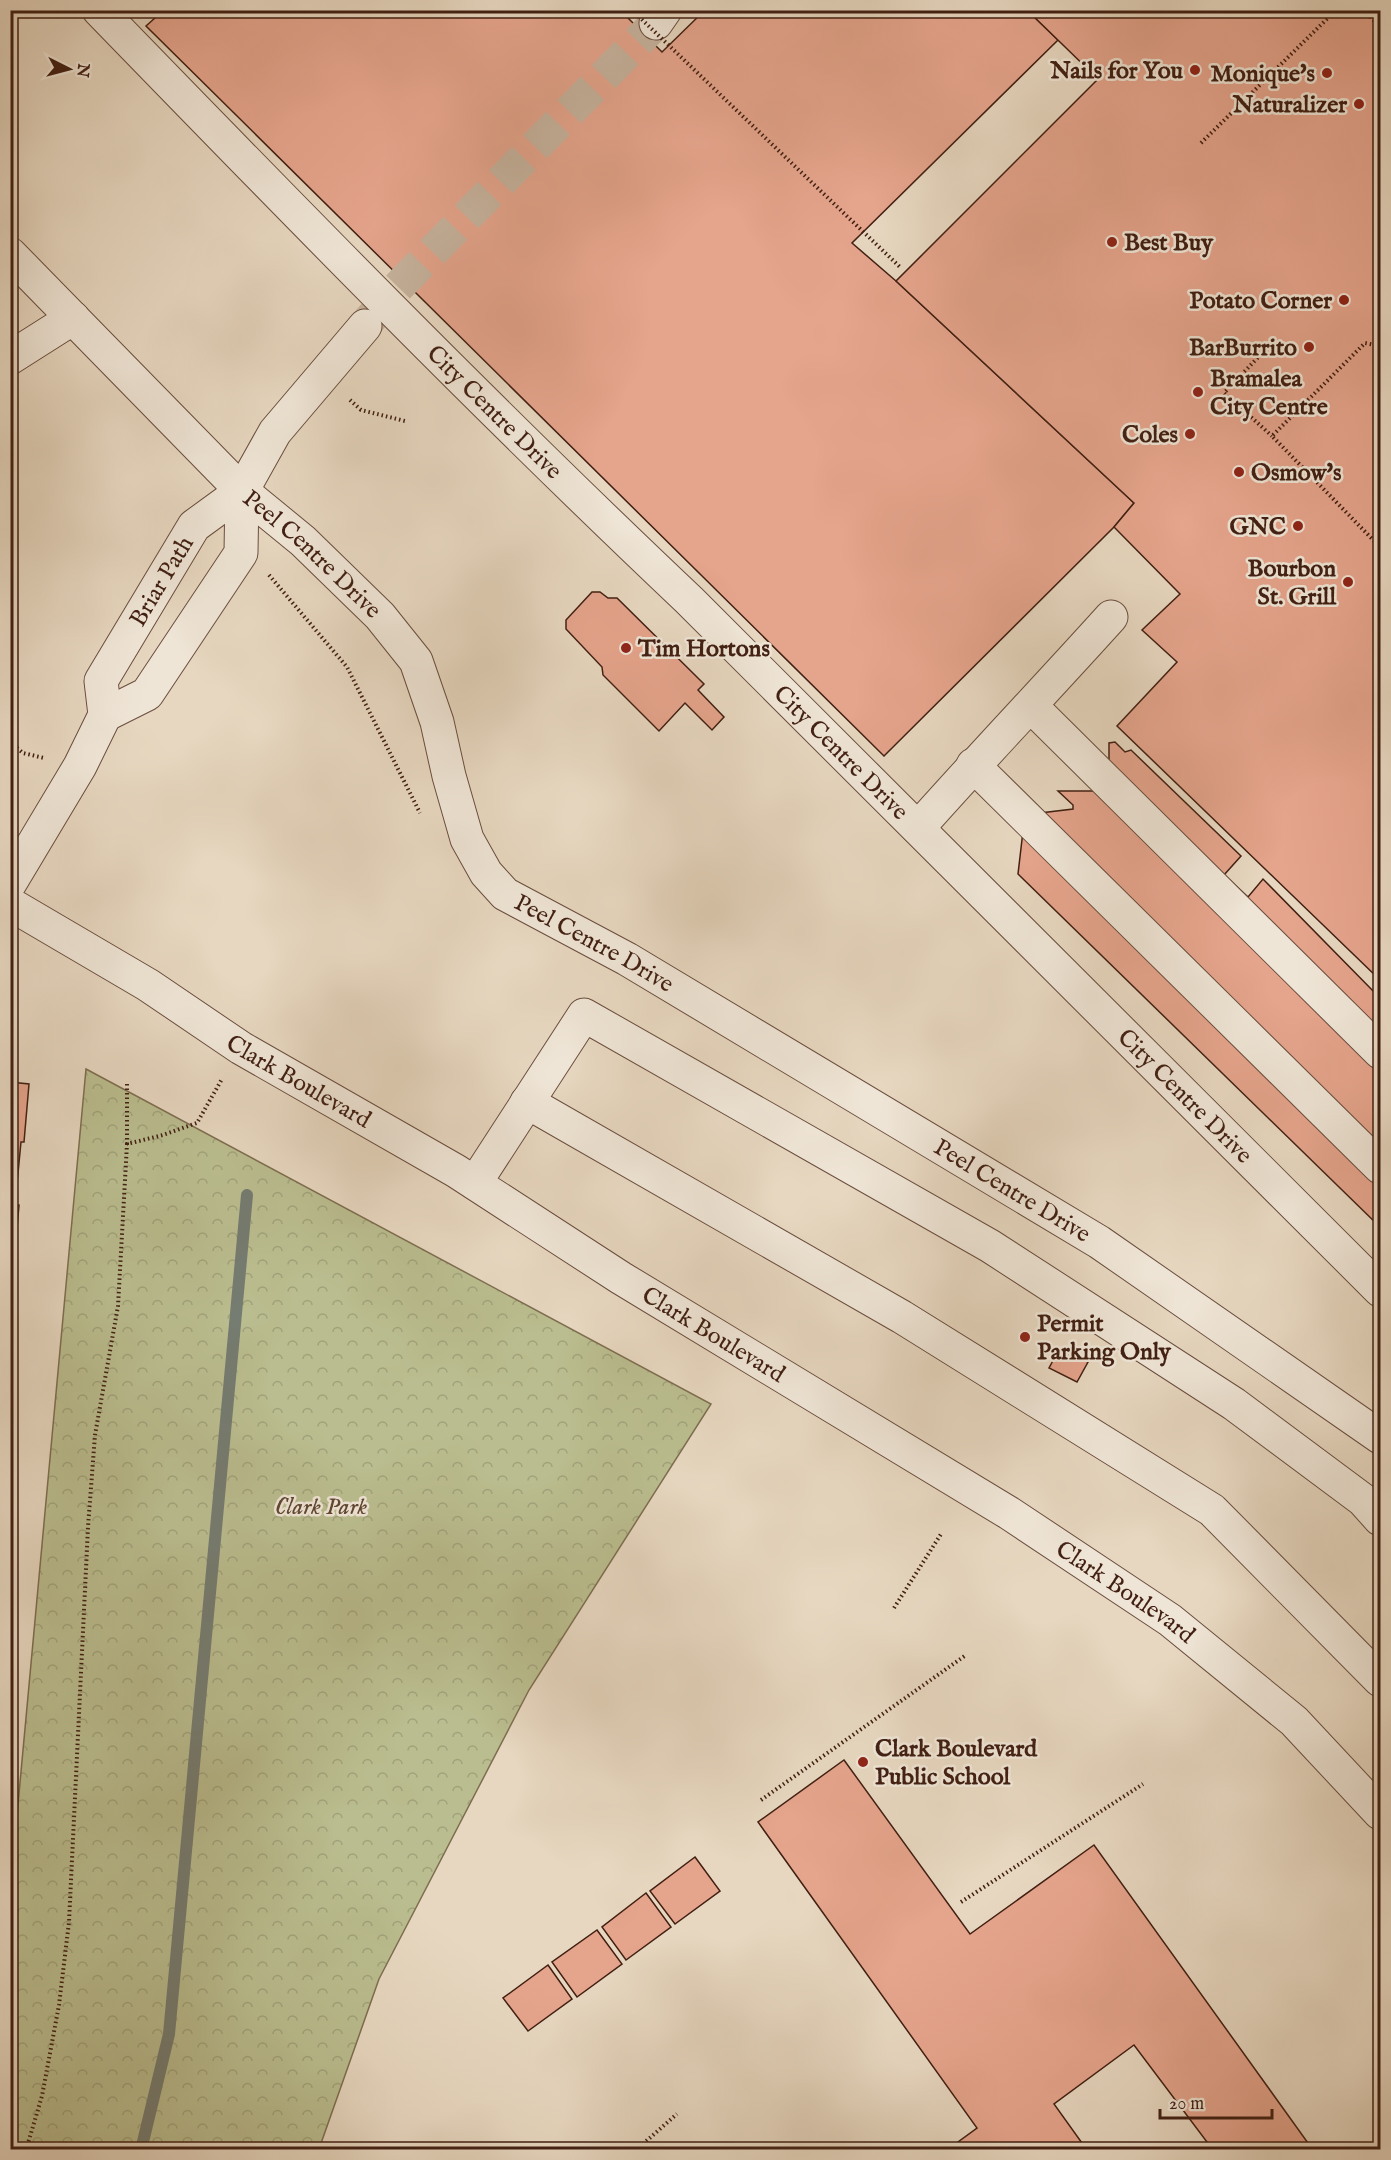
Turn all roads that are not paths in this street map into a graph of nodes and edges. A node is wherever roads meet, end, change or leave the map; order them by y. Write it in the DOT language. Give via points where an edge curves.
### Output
graph roads {
  1 [pos="99,10"];
  2 [pos="10,254"];
  3 [pos="73,318"];
  4 [pos="365,326"];
  5 [pos="10,358"];
  6 [pos="242,490"];
  7 [pos="1111,617"];
  8 [pos="1031,706"];
  9 [pos="105,715"];
  10 [pos="973,765"];
  11 [pos="918,828"];
  12 [pos="10,883"];
  13 [pos="10,904"];
  14 [pos="1380,1052"];
  15 [pos="527,1102"];
  16 [pos="1380,1167"];
  17 [pos="475,1183"];
  18 [pos="1380,1290"];
  19 [pos="1380,1437"];
  20 [pos="1375,1510"];
  21 [pos="1380,1680"];
  22 [pos="1380,1813"];
  1 -- 11 [label="street, City Centre Drive" via="336,253"];
  2 -- 3 [label="street, Peel Centre Drive"];
  3 -- 5 [label="street"];
  3 -- 6 [label="street, Peel Centre Drive"];
  4 -- 6 [label="street" via="275,432"];
  6 -- 9 [label="street, Briar Path" via="194,526 101,681"];
  6 -- 9 [label="street, Briar Path" via="242,553 147,694"];
  6 -- 19 [label="street, Peel Centre Drive" via="303,541 380,616 416,661 437,722 467,838 486,873 505,894 627,959 1099,1242"];
  7 -- 8 [label="street"];
  8 -- 10 [label="street"];
  8 -- 14 [label="street"];
  9 -- 12 [label="street" via="80,766"];
  10 -- 11 [label="street"];
  10 -- 16 [label="street"];
  11 -- 18 [label="street, City Centre Drive"];
  13 -- 17 [label="street, Clark Boulevard" via="148,985 241,1047"];
  15 -- 17 [label="street"];
  15 -- 20 [label="street" via="584,1015 990,1246 1234,1404"];
  15 -- 21 [label="street" via="902,1317 1212,1510"];
  17 -- 22 [label="street, Clark Boulevard" via="621,1278 1009,1513 1170,1620 1294,1721"];
}
